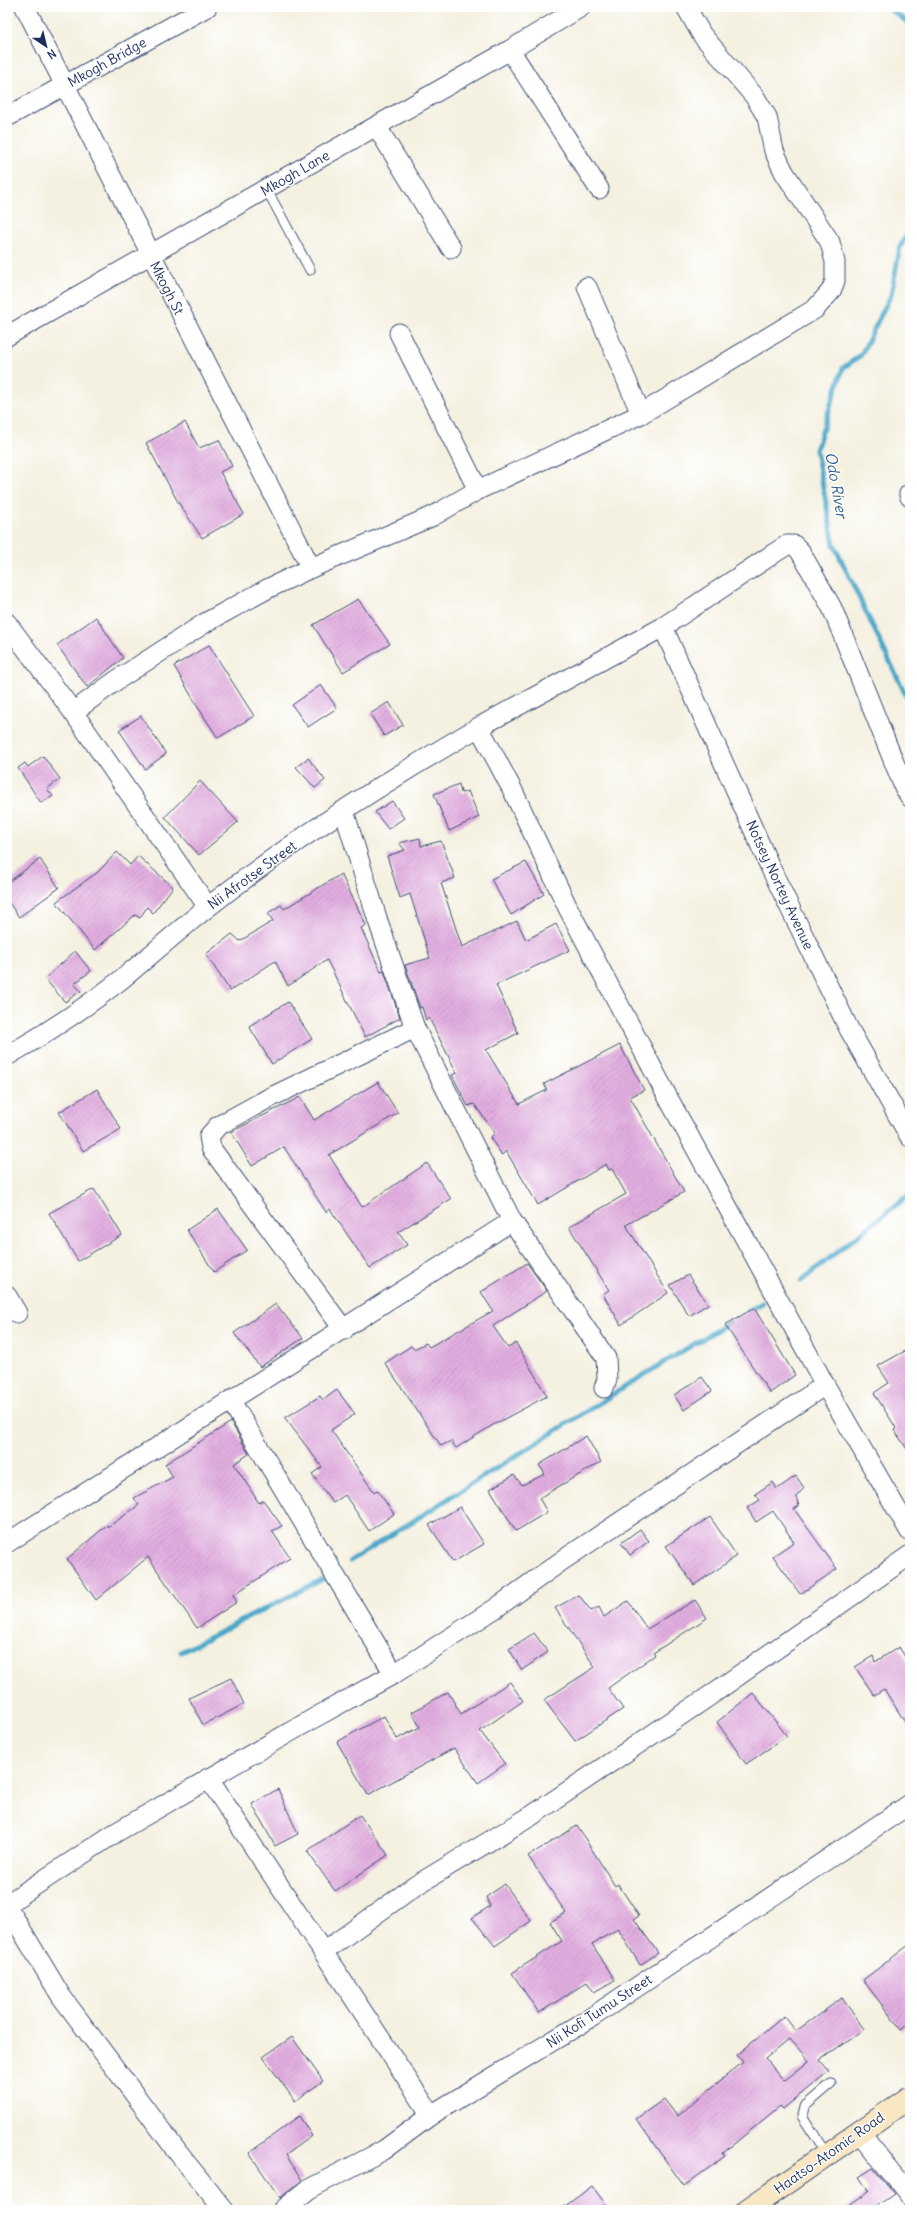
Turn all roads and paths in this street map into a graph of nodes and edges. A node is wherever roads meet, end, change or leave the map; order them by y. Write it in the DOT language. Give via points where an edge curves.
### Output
graph roads {
  1 [pos="25,7"];
  2 [pos="207,7"];
  3 [pos="581,7"];
  4 [pos="686,7"];
  5 [pos="510,50"];
  6 [pos="66,84"];
  7 [pos="7,117"];
  8 [pos="377,127"];
  9 [pos="599,189"];
  10 [pos="267,190"];
  11 [pos="451,248"];
  12 [pos="151,256"];
  13 [pos="310,270"];
  14 [pos="587,287"];
  15 [pos="399,333"];
  16 [pos="7,336"];
  17 [pos="640,414"];
  18 [pos="478,490"];
  19 [pos="311,568"];
  20 [pos="7,623"];
  21 [pos="663,627"];
  22 [pos="73,712"];
  23 [pos="479,727"];
  24 [pos="910,797"];
  25 [pos="344,810"];
  26 [pos="208,907"];
  27 [pos="415,1028"];
  28 [pos="7,1056"];
  29 [pos="910,1137"];
  30 [pos="512,1221"];
  31 [pos="7,1296"];
  32 [pos="16,1313"];
  33 [pos="344,1330"];
  34 [pos="825,1385"];
  35 [pos="604,1388"];
  36 [pos="231,1401"];
  37 [pos="910,1532"];
  38 [pos="7,1543"];
  39 [pos="910,1555"];
  40 [pos="394,1674"];
  41 [pos="208,1778"];
  42 [pos="910,1804"];
  43 [pos="7,1905"];
  44 [pos="323,1952"];
  45 [pos="831,2084"];
  46 [pos="910,2097"];
  47 [pos="431,2115"];
  48 [pos="859,2132"];
  49 [pos="827,2154"];
  50 [pos="910,2196"];
  51 [pos="224,2210"];
  52 [pos="282,2210"];
  53 [pos="747,2210"];
  1 -- 6 [label="street, Mkogh St"];
  2 -- 6 [label="street, Mkogh Bridge"];
  3 -- 5 [label="street, Mkogh Lane"];
  4 -- 17 [label="street" via="702,35 755,97 767,117 774,150 784,172 830,242 835,262 835,282 831,291 815,309"];
  5 -- 8 [label="street, Mkogh Lane"];
  5 -- 9 [label="street"];
  6 -- 7 [label="street, Mkogh Bridge"];
  6 -- 12 [label="street, Mkogh St"];
  8 -- 10 [label="street, Mkogh Lane"];
  8 -- 11 [label="street"];
  10 -- 12 [label="street, Mkogh Lane"];
  10 -- 13 [label="lane"];
  12 -- 16 [label="street, Mkogh Lane"];
  12 -- 19 [label="street, Mkogh St"];
  14 -- 17 [label="street"];
  15 -- 18 [label="street"];
  17 -- 18 [label="street"];
  18 -- 19 [label="street" via="433,516"];
  19 -- 22 [label="street" via="205,623"];
  20 -- 22 [label="street"];
  21 -- 23 [label="street, Nii Afrotse Street"];
  21 -- 24 [label="street, Nii Afrotse Street" via="787,545 794,545 800,551 832,608"];
  21 -- 29 [label="street, Notsey Nortey Avenue" via="771,869 849,1029"];
  22 -- 26 [label="street"];
  23 -- 25 [label="street, Nii Afrotse Street"];
  23 -- 34 [label="street" via="568,908 662,1087"];
  25 -- 26 [label="street, Nii Afrotse Street"];
  25 -- 27 [label="street" via="378,921"];
  26 -- 28 [label="street, Nii Afrotse Street" via="88,1005"];
  27 -- 30 [label="street"];
  27 -- 33 [label="street" via="269,1098 218,1126 209,1136 211,1148"];
  30 -- 33 [label="street"];
  30 -- 35 [label="street" via="606,1358 608,1379"];
  31 -- 32 [label="street"];
  33 -- 36 [label="street"];
  34 -- 37 [label="street"];
  34 -- 40 [label="street"];
  36 -- 38 [label="street"];
  36 -- 40 [label="street"];
  39 -- 44 [label="street" via="708,1697 531,1816 415,1886"];
  40 -- 41 [label="street"];
  41 -- 43 [label="street" via="114,1833"];
  41 -- 44 [label="street"];
  42 -- 47 [label="street, Nii Kofi Tumu Street" via="592,2017"];
  43 -- 51 [label="street" via="61,1996"];
  44 -- 47 [label="street"];
  45 -- 49 [label="lane" via="801,2111"];
  46 -- 48 [label="main road, Haatso-Atomic Road"];
  47 -- 52 [label="street, Nii Kofi Tumu Street" via="384,2150 310,2190"];
  48 -- 49 [label="main road, Haatso-Atomic Road"];
  48 -- 50 [label="street"];
  49 -- 53 [label="main road, Haatso-Atomic Road"];
}
